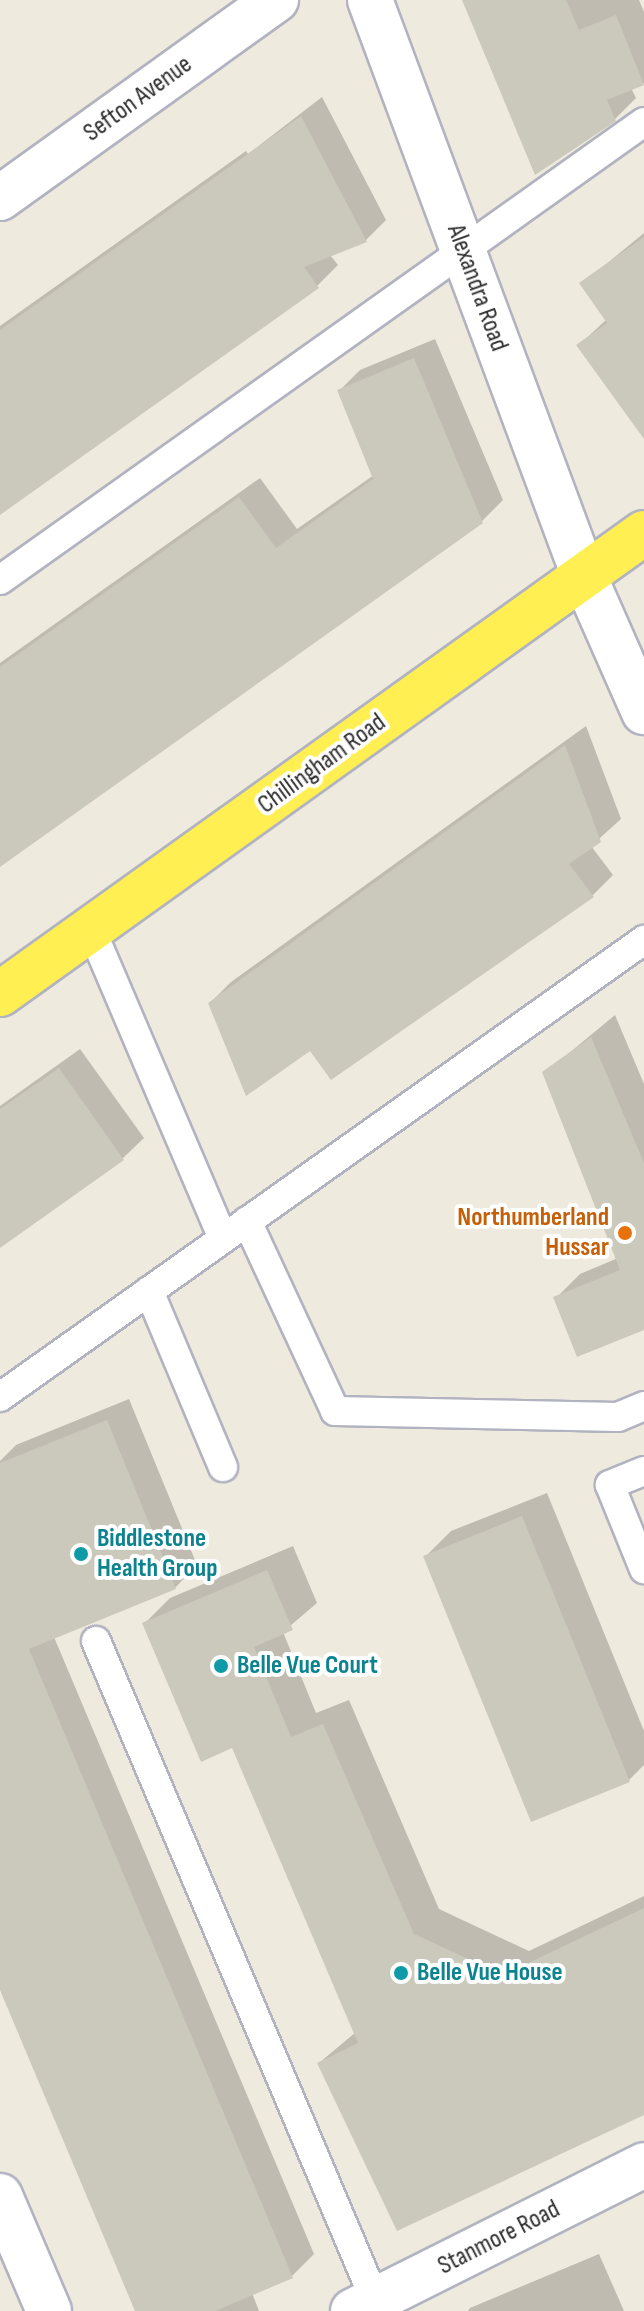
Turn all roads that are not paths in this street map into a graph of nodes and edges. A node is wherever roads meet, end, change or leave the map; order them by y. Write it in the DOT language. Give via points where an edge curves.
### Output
graph roads {
  1 [pos="276,0"];
  2 [pos="370,0"];
  3 [pos="644,122"];
  4 [pos="0,198"];
  5 [pos="462,248"];
  6 [pos="644,533"];
  7 [pos="584,576"];
  8 [pos="0,580"];
  9 [pos="644,712"];
  10 [pos="91,929"];
  11 [pos="644,940"];
  12 [pos="0,994"];
  13 [pos="247,1221"];
  14 [pos="223,1238"];
  15 [pos="149,1291"];
  16 [pos="0,1397"];
  17 [pos="644,1406"];
  18 [pos="223,1467"];
  19 [pos="644,1471"];
  20 [pos="644,1569"];
  21 [pos="96,1641"];
  22 [pos="640,2178"];
  23 [pos="0,2196"];
  24 [pos="359,2308"];
  25 [pos="49,2311"];
  1 -- 4 [label="street, Sefton Avenue"];
  2 -- 5 [label="street, Alexandra Road"];
  3 -- 5 [label="lane"];
  5 -- 7 [label="street, Alexandra Road"];
  5 -- 8 [label="lane"];
  6 -- 7 [label="main road, Chillingham Road"];
  7 -- 9 [label="street, Alexandra Road"];
  7 -- 10 [label="main road, Chillingham Road"];
  10 -- 12 [label="main road, Chillingham Road"];
  10 -- 14 [label="lane"];
  11 -- 13 [label="lane"];
  13 -- 14 [label="lane"];
  13 -- 17 [label="lane" via="335,1411 618,1417"];
  14 -- 15 [label="lane"];
  15 -- 16 [label="lane"];
  15 -- 18 [label="lane"];
  19 -- 20 [label="lane" via="610,1485"];
  21 -- 24 [label="lane"];
  22 -- 24 [label="street, Stanmore Road"];
  23 -- 25 [label="street"];
}
